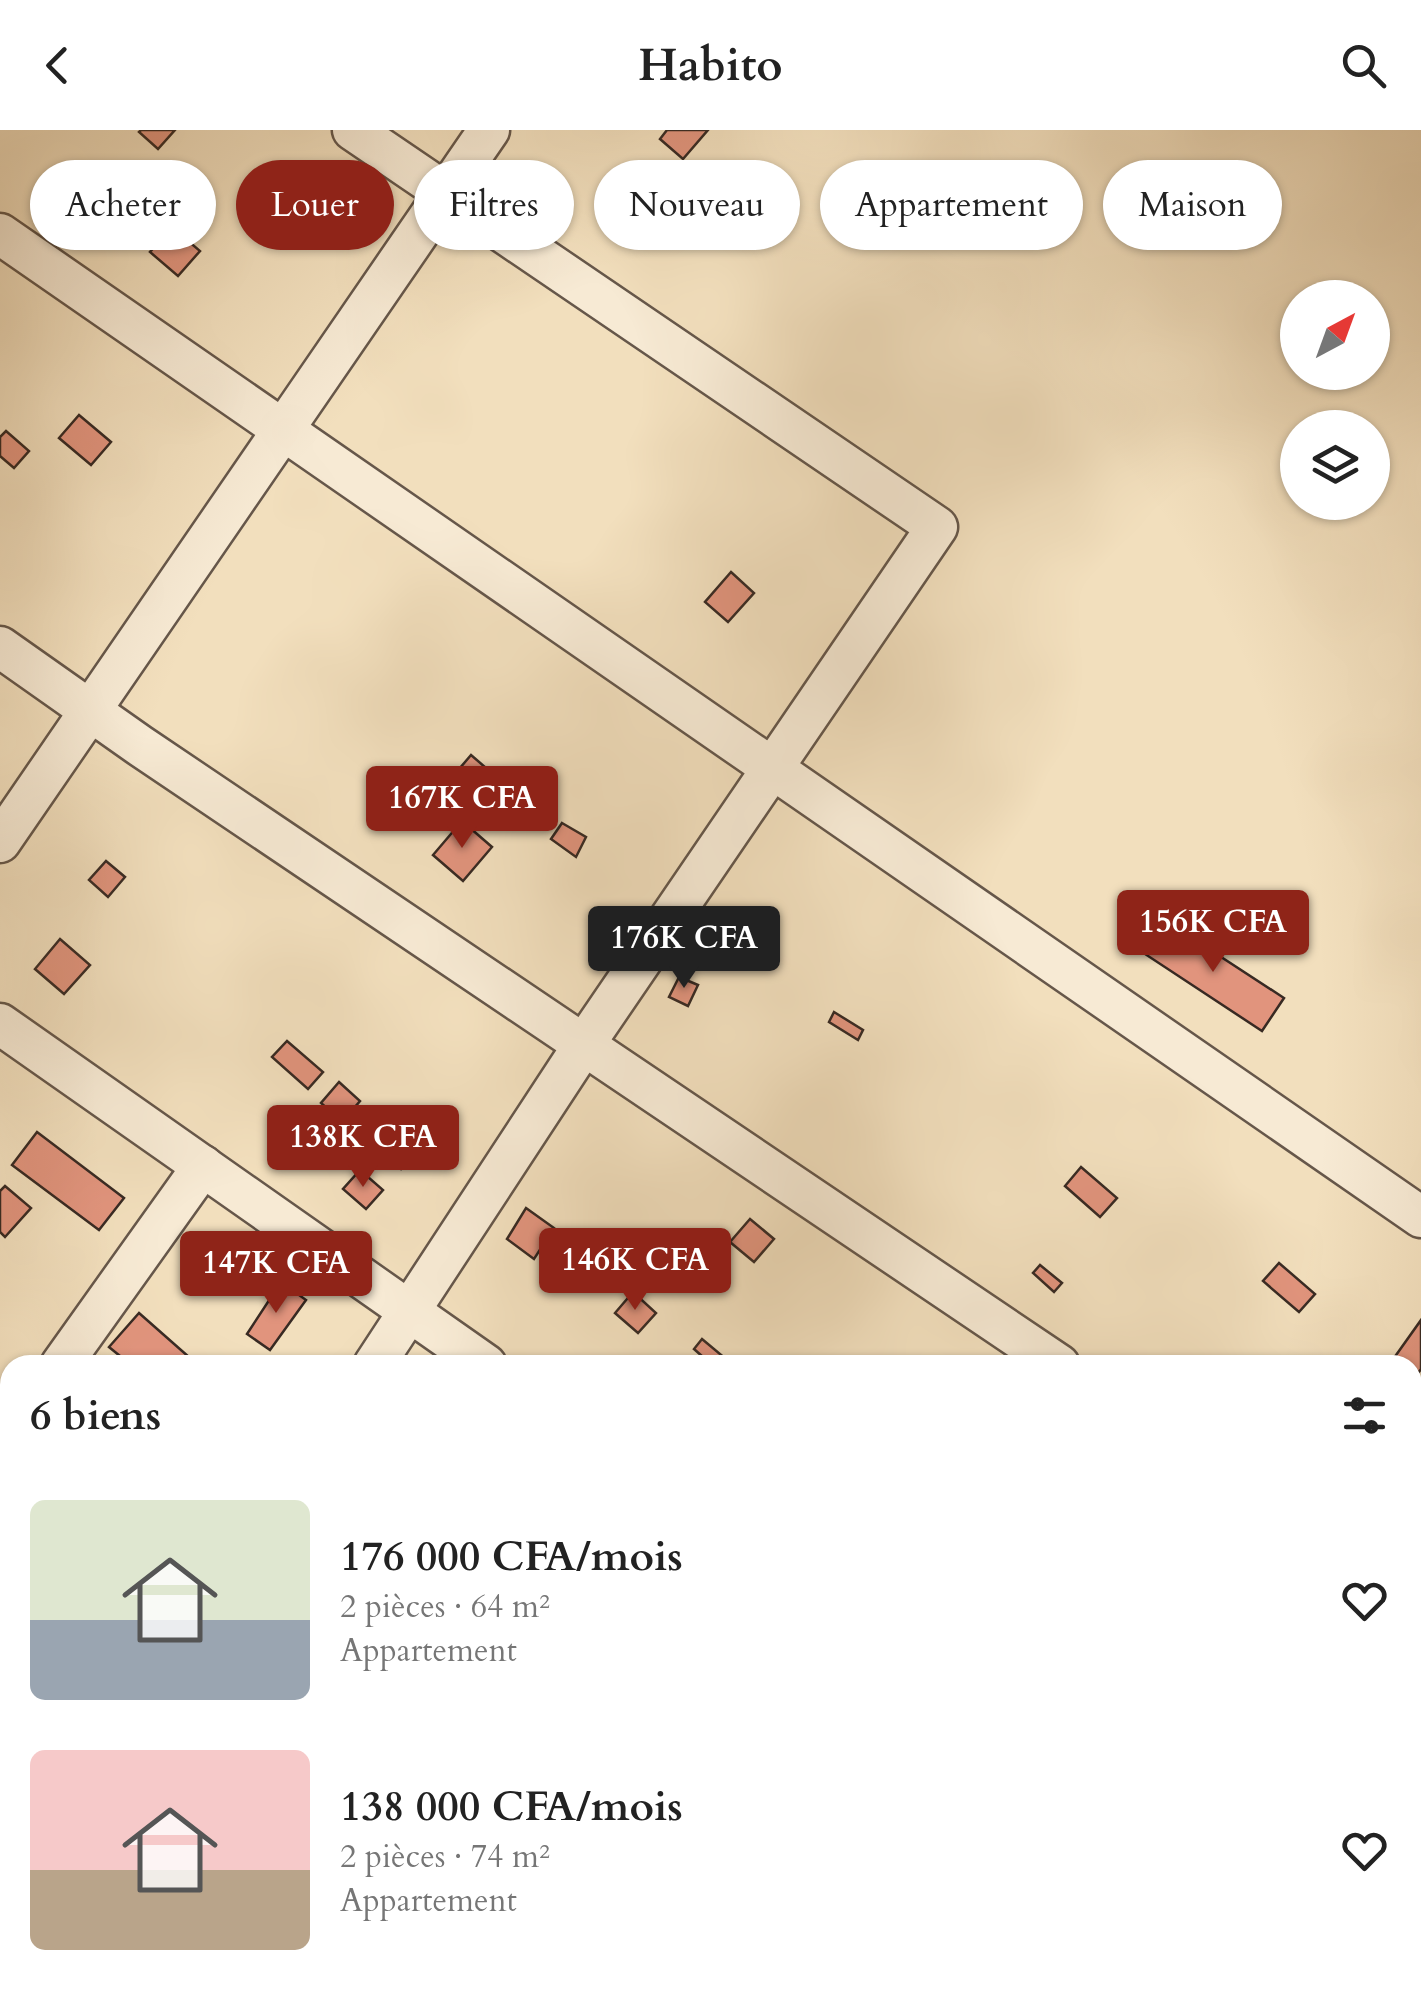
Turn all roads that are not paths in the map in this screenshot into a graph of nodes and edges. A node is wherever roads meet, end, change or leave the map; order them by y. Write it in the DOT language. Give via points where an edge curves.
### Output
graph roads {
  1 [pos="353,130"];
  2 [pos="489,130"];
  3 [pos="468,160"];
  4 [pos="414,173"];
  5 [pos="0,234"];
  6 [pos="414,238"];
  7 [pos="527,250"];
  8 [pos="283,430"];
  9 [pos="0,647"];
  10 [pos="90,711"];
  11 [pos="772,768"];
  12 [pos="0,842"];
  13 [pos="0,1024"];
  14 [pos="585,1043"];
  15 [pos="203,1166"];
  16 [pos="1421,1217"];
  17 [pos="408,1310"];
  18 [pos="69,1355"];
  19 [pos="380,1355"];
  20 [pos="472,1355"];
  21 [pos="1044,1355"];
  1 -- 4 [label="street"];
  2 -- 3 [label="street"];
  5 -- 8 [label="street"];
  6 -- 8 [label="street"];
  7 -- 11 [label="street" via="936,527"];
  8 -- 10 [label="street"];
  8 -- 11 [label="street"];
  9 -- 10 [label="street"];
  10 -- 12 [label="street"];
  10 -- 14 [label="street"];
  11 -- 14 [label="street"];
  11 -- 16 [label="street"];
  13 -- 15 [label="street"];
  14 -- 17 [label="street"];
  14 -- 21 [label="street"];
  15 -- 17 [label="street"];
  15 -- 18 [label="street"];
  17 -- 19 [label="street"];
  17 -- 20 [label="street"];
}
